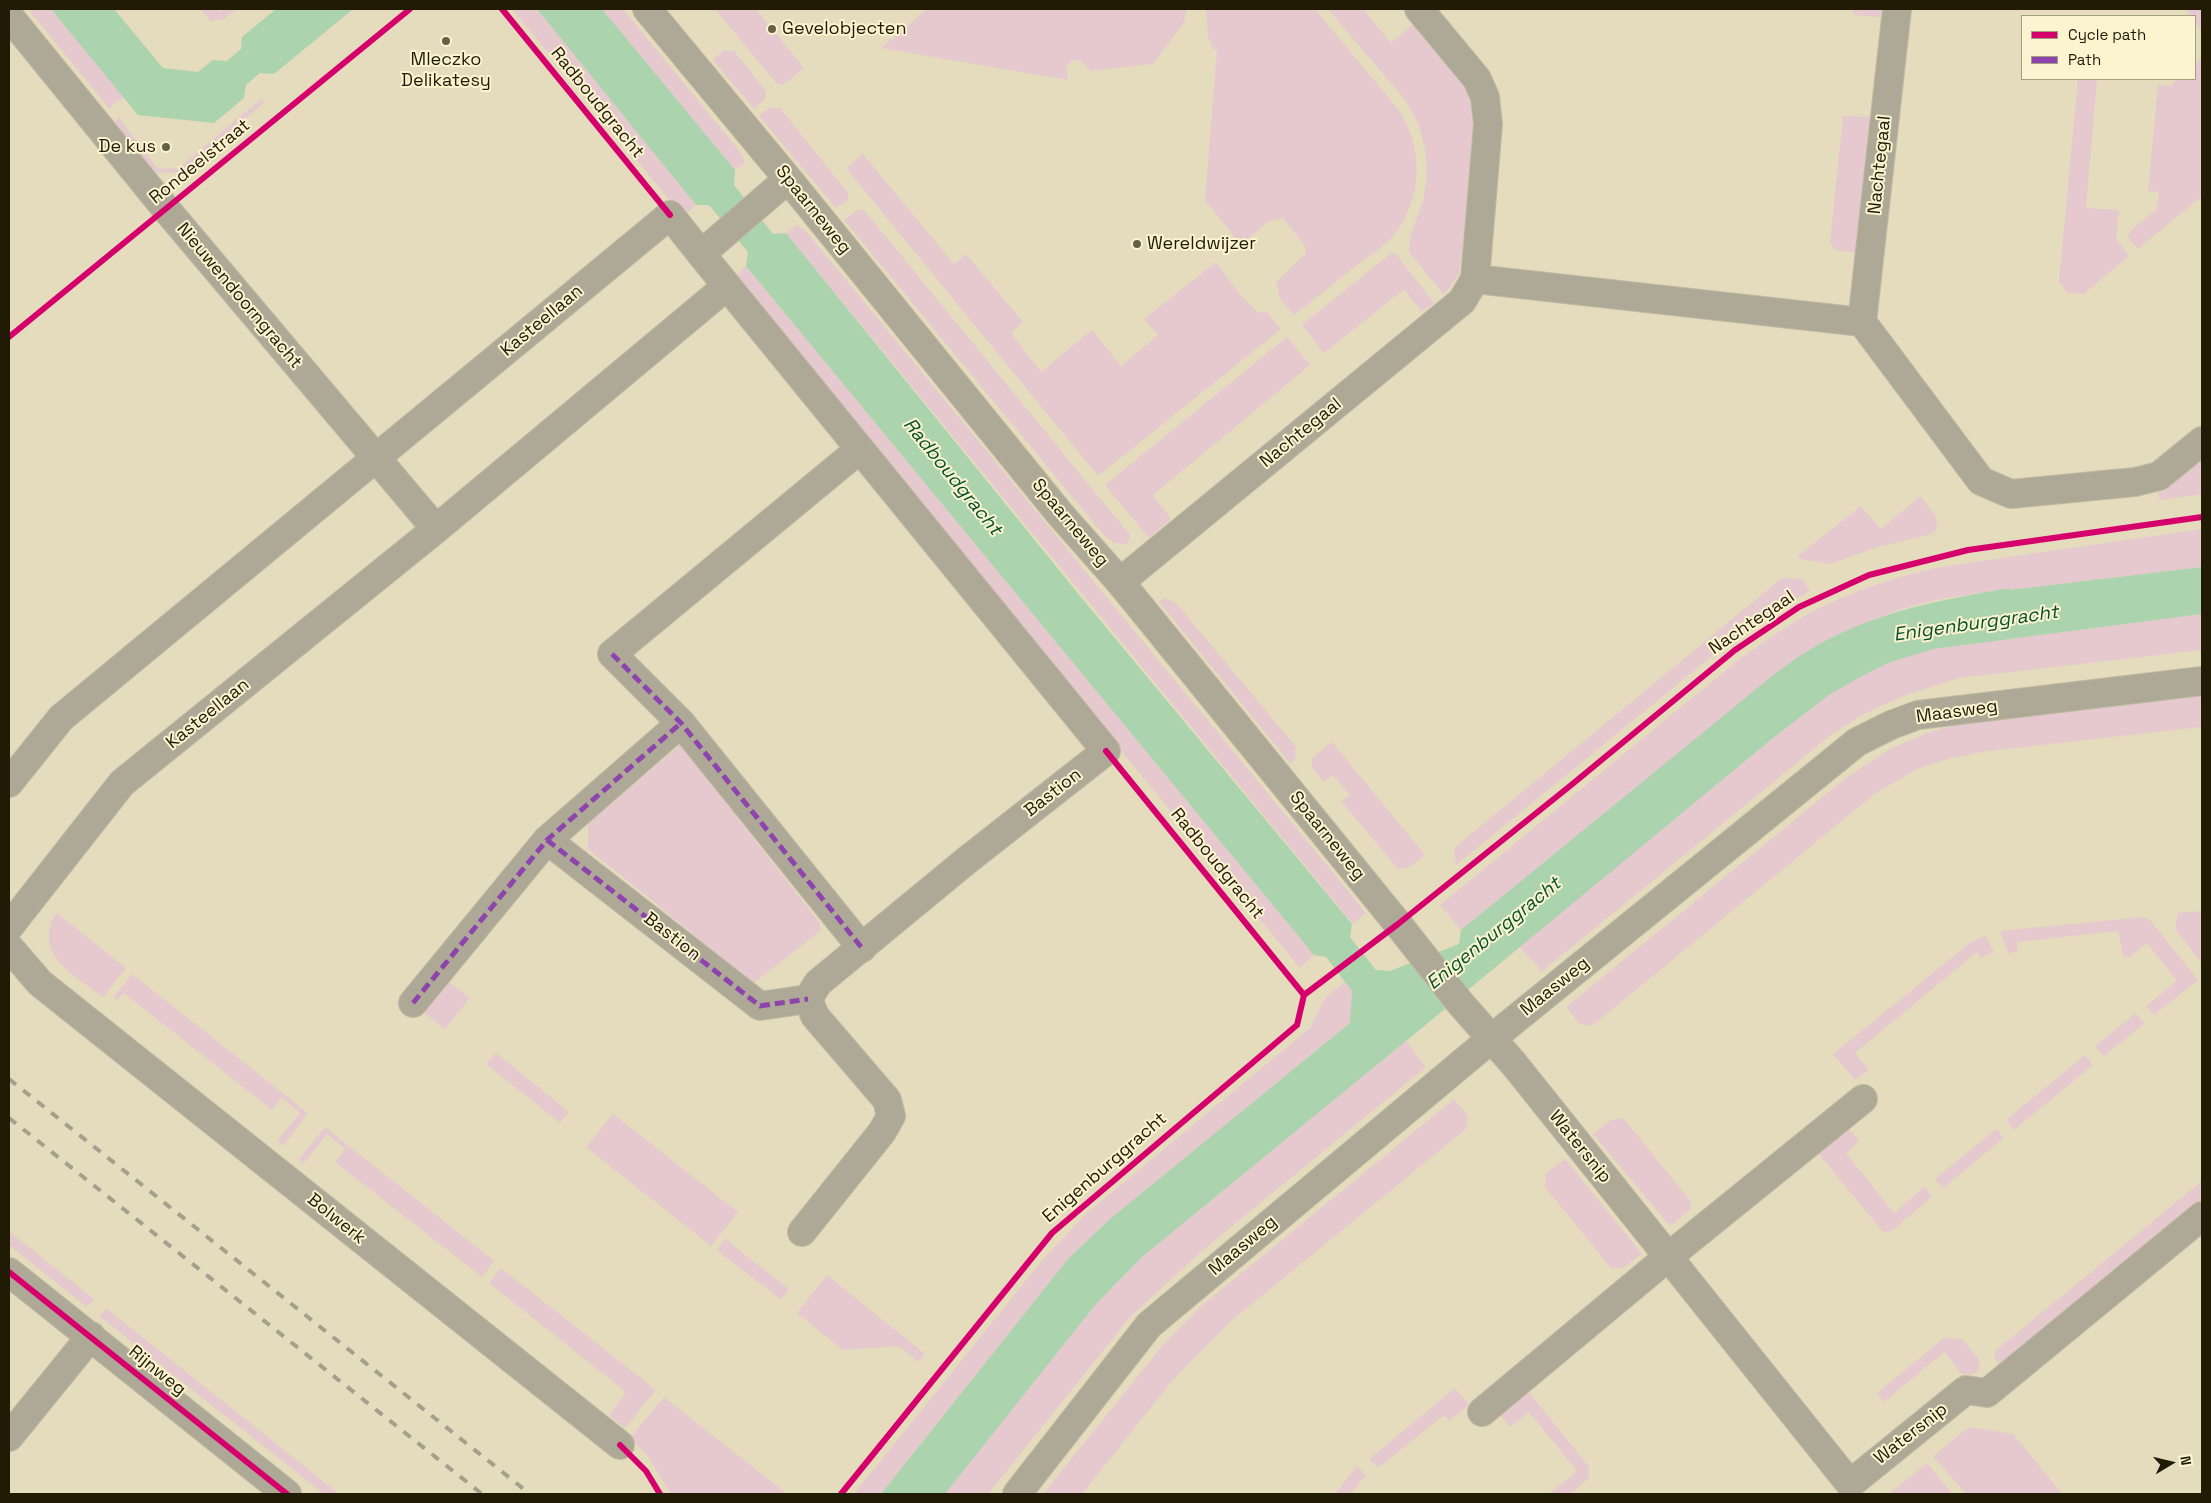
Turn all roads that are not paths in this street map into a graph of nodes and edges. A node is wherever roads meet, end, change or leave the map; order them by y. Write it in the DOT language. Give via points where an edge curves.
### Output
graph roads {
  1 [pos="647,9"];
  2 [pos="1419,9"];
  3 [pos="1897,9"];
  4 [pos="9,16"];
  5 [pos="788,179"];
  6 [pos="701,254"];
  7 [pos="1475,279"];
  8 [pos="728,286"];
  9 [pos="1862,322"];
  10 [pos="2202,440"];
  11 [pos="860,449"];
  12 [pos="376,458"];
  13 [pos="436,529"];
  14 [pos="1120,582"];
  15 [pos="2202,681"];
  16 [pos="681,724"];
  17 [pos="9,782"];
  18 [pos="546,840"];
  19 [pos="9,927"];
  20 [pos="9,947"];
  21 [pos="862,948"];
  22 [pos="808,999"];
  23 [pos="413,1003"];
  24 [pos="1491,1039"];
  25 [pos="1864,1100"];
  26 [pos="2202,1216"];
  27 [pos="802,1232"];
  28 [pos="1668,1257"];
  29 [pos="9,1272"];
  30 [pos="91,1336"];
  31 [pos="1482,1412"];
  32 [pos="9,1437"];
  33 [pos="620,1445"];
  34 [pos="1844,1489"];
  35 [pos="287,1494"];
  36 [pos="1017,1494"];
  1 -- 5 [label="street, Spaarneweg"];
  2 -- 7 [label="street, Nachtegaal" via="1477,79 1485,97 1488,124"];
  3 -- 9 [label="street, Nachtegaal"];
  4 -- 12 [label="street, Nieuwendoorngracht" via="166,209"];
  5 -- 6 [label="street"];
  5 -- 14 [label="street, Spaarneweg" via="1060,514"];
  6 -- 8 [label="street"];
  6 -- 12 [label="street, Kasteellaan" via="670,216"];
  7 -- 9 [label="street"];
  7 -- 14 [label="street, Nachtegaal" via="1456,307"];
  8 -- 11 [label="street"];
  8 -- 13 [label="street, Kasteellaan"];
  9 -- 10 [label="street" via="1982,481 2010,494 2135,482 2159,476"];
  11 -- 16 [label="street" via="612,654"];
  11 -- 21 [label="street, Bastion" via="1106,751"];
  12 -- 13 [label="street"];
  12 -- 17 [label="street, Kasteellaan" via="61,718"];
  13 -- 19 [label="street, Kasteellaan" via="122,783"];
  14 -- 24 [label="street, Spaarneweg"];
  15 -- 24 [label="street, Maasweg" via="1918,715 1857,742"];
  16 -- 18 [label="street"];
  16 -- 21 [label="street"];
  18 -- 22 [label="street, Bastion" via="760,1006"];
  18 -- 23 [label="street"];
  20 -- 33 [label="street, Bolwerk" via="40,982"];
  21 -- 22 [label="street, Bastion" via="818,982"];
  22 -- 27 [label="street" via="815,1016 887,1100 891,1116 882,1132"];
  24 -- 28 [label="street, Watersnip"];
  24 -- 36 [label="street, Maasweg" via="1149,1324"];
  25 -- 28 [label="street"];
  26 -- 34 [label="street, Watersnip" via="1988,1393 1966,1390"];
  28 -- 31 [label="street"];
  28 -- 34 [label="street, Watersnip"];
  29 -- 30 [label="street, Rijnweg"];
  30 -- 32 [label="street"];
  30 -- 35 [label="street, Rijnweg"];
}
